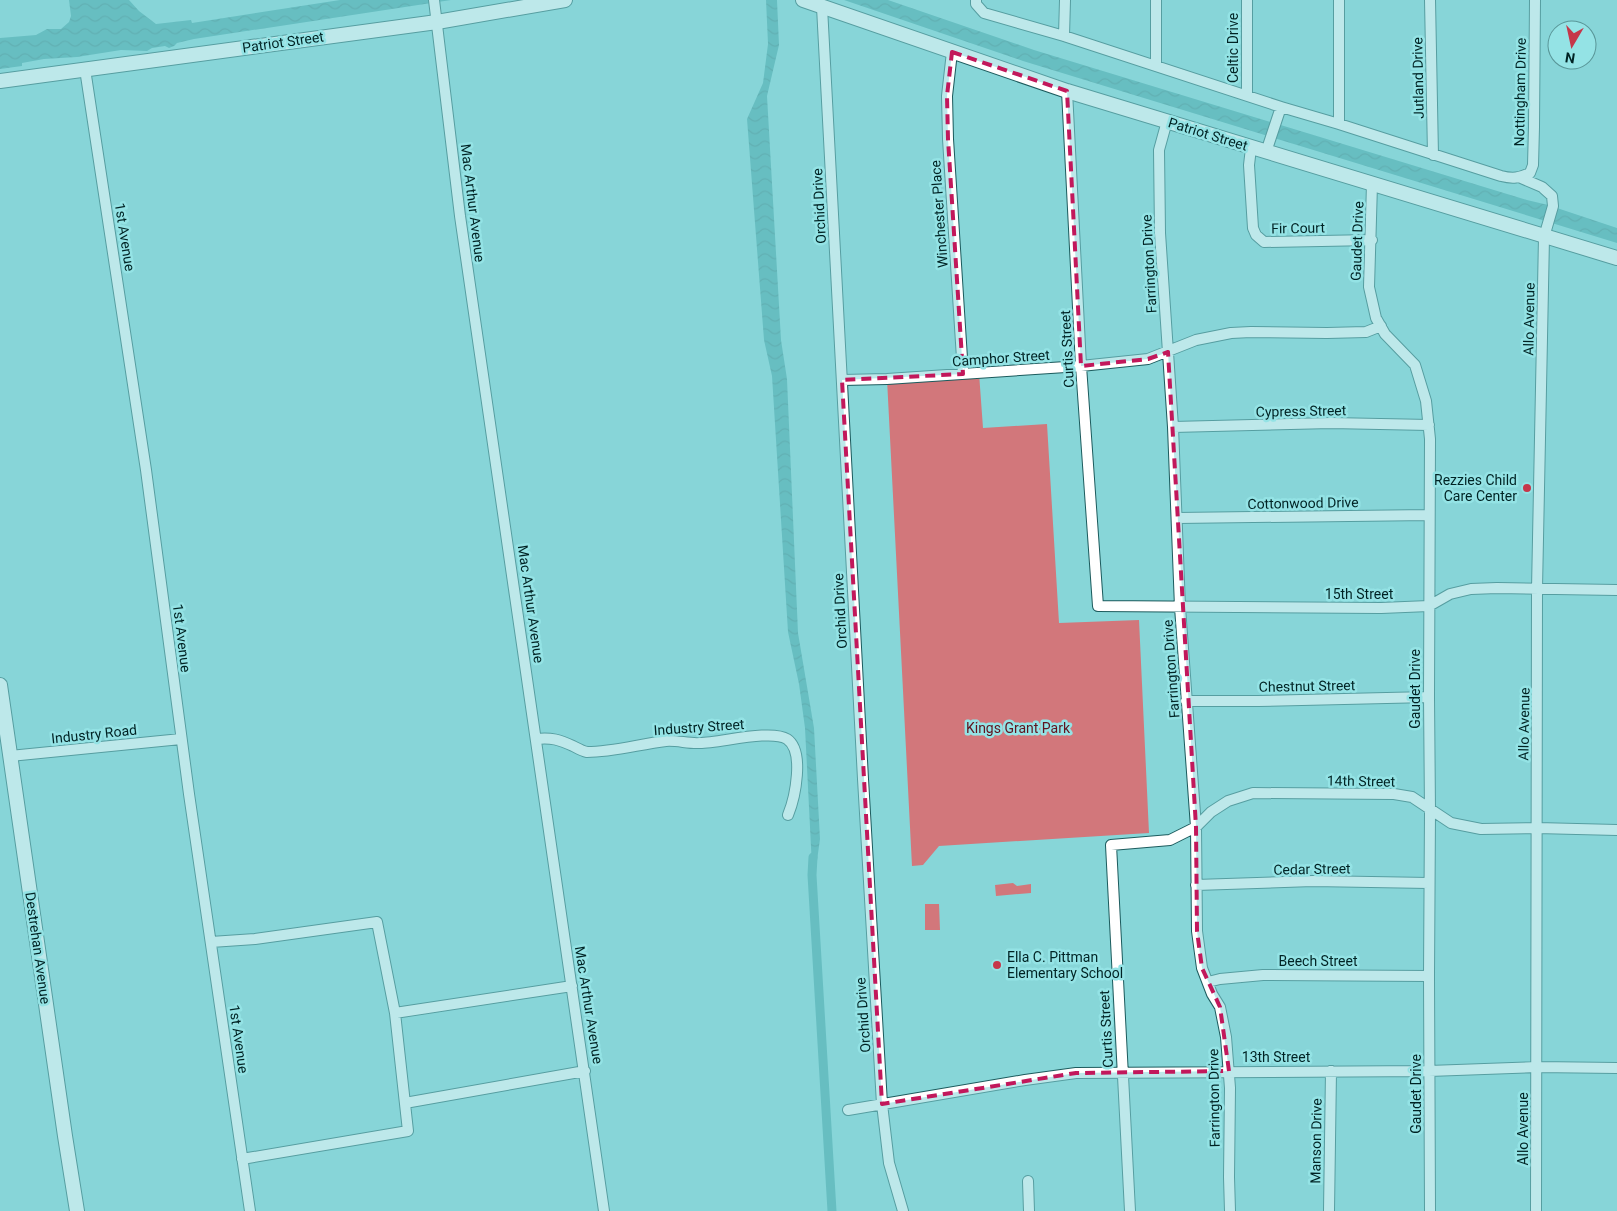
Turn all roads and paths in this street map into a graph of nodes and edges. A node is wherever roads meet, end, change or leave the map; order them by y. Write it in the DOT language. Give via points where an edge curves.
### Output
graph roads {
  1 [pos="565,0"];
  2 [pos="802,0"];
  3 [pos="1065,0"];
  4 [pos="1156,0"];
  5 [pos="1247,0"];
  6 [pos="1339,0"];
  7 [pos="1430,0"];
  8 [pos="1535,0"];
  9 [pos="976,2"];
  10 [pos="435,4"];
  11 [pos="822,7"];
  12 [pos="437,22"];
  13 [pos="1064,36"];
  14 [pos="952,52"];
  15 [pos="1156,66"];
  16 [pos="85,69"];
  17 [pos="0,81"];
  18 [pos="1067,91"];
  19 [pos="1247,95"];
  20 [pos="1279,112"];
  21 [pos="1167,121"];
  22 [pos="1339,124"];
  23 [pos="1251,148"];
  24 [pos="1267,149"];
  25 [pos="1433,154"];
  26 [pos="1521,178"];
  27 [pos="1372,184"];
  28 [pos="1546,232"];
  29 [pos="1372,240"];
  30 [pos="1617,258"];
  31 [pos="1381,326"];
  32 [pos="1168,352"];
  33 [pos="1081,366"];
  34 [pos="962,374"];
  35 [pos="842,380"];
  36 [pos="1429,425"];
  37 [pos="1173,427"];
  38 [pos="1429,515"];
  39 [pos="1178,518"];
  40 [pos="1538,589"];
  41 [pos="1617,590"];
  42 [pos="1098,606"];
  43 [pos="1429,606"];
  44 [pos="1180,607"];
  45 [pos="0,685"];
  46 [pos="1429,697"];
  47 [pos="1186,701"];
  48 [pos="536,738"];
  49 [pos="181,739"];
  50 [pos="10,756"];
  51 [pos="1430,811"];
  52 [pos="788,815"];
  53 [pos="1196,827"];
  54 [pos="1536,828"];
  55 [pos="1617,830"];
  56 [pos="1111,846"];
  57 [pos="1429,883"];
  58 [pos="1196,885"];
  59 [pos="211,942"];
  60 [pos="1429,976"];
  61 [pos="1208,982"];
  62 [pos="572,986"];
  63 [pos="395,1013"];
  64 [pos="1537,1068"];
  65 [pos="1617,1068"];
  66 [pos="585,1071"];
  67 [pos="1122,1071"];
  68 [pos="1229,1071"];
  69 [pos="1331,1071"];
  70 [pos="1429,1071"];
  71 [pos="405,1103"];
  72 [pos="882,1104"];
  73 [pos="848,1110"];
  74 [pos="242,1159"];
  75 [pos="1028,1180"];
  76 [pos="77,1211"];
  77 [pos="250,1211"];
  78 [pos="604,1211"];
  79 [pos="903,1211"];
  80 [pos="1029,1211"];
  81 [pos="1130,1211"];
  82 [pos="1230,1211"];
  83 [pos="1329,1211"];
  84 [pos="1430,1211"];
  85 [pos="1536,1211"];
  1 -- 12 [label="main road, Patriot Street"];
  2 -- 11 [label="main road, Patriot Street"];
  3 -- 13 [label="street"];
  4 -- 15 [label="street"];
  5 -- 19 [label="street, Celtic Drive"];
  6 -- 22 [label="street"];
  7 -- 25 [label="street, Jutland Drive"];
  8 -- 26 [label="street, Nottingham Drive" via="1533,166 1530,173"];
  9 -- 13 [label="street" via="984,12"];
  10 -- 12 [label="street, Mac Arthur Avenue"];
  11 -- 14 [label="main road, Patriot Street"];
  11 -- 35 [label="street, Orchid Drive"];
  12 -- 16 [label="main road, Patriot Street"];
  12 -- 48 [label="street, Mac Arthur Avenue" via="460,216"];
  13 -- 15 [label="street"];
  14 -- 18 [label="main road, Patriot Street"];
  14 -- 34 [label="street, Winchester Place" via="947,96 948,139"];
  15 -- 19 [label="street"];
  16 -- 17 [label="main road, Patriot Street"];
  16 -- 49 [label="street, 1st Avenue" via="146,470"];
  18 -- 21 [label="main road, Patriot Street"];
  18 -- 33 [label="street, Curtis Street"];
  19 -- 20 [label="street"];
  20 -- 22 [label="street"];
  20 -- 24 [label="street"];
  21 -- 23 [label="main road, Patriot Street"];
  21 -- 32 [label="street, Farrington Drive" via="1159,161"];
  22 -- 25 [label="street"];
  23 -- 24 [label="main road, Patriot Street"];
  23 -- 29 [label="street, Fir Court" via="1253,228 1264,242"];
  24 -- 27 [label="main road, Patriot Street"];
  25 -- 26 [label="street" via="1501,176"];
  26 -- 28 [label="street, Allo Avenue" via="1542,187 1552,196 1553,206"];
  27 -- 28 [label="main road, Patriot Street"];
  27 -- 29 [label="street, Gaudet Drive"];
  28 -- 30 [label="main road, Patriot Street"];
  28 -- 40 [label="street, Allo Avenue"];
  29 -- 31 [label="street, Gaudet Drive" via="1370,287 1376,318"];
  31 -- 32 [label="street, Camphor Street" via="1366,332 1231,333 1196,340"];
  31 -- 36 [label="street, Gaudet Drive" via="1415,365 1426,401"];
  32 -- 33 [label="street, Camphor Street" via="1148,359"];
  32 -- 37 [label="street, Farrington Drive"];
  33 -- 34 [label="street, Camphor Street"];
  33 -- 42 [label="street, Curtis Street"];
  34 -- 35 [label="street, Camphor Street"];
  35 -- 72 [label="street, Orchid Drive"];
  36 -- 37 [label="street, Cypress Street" via="1331,423"];
  36 -- 38 [label="street, Gaudet Drive"];
  37 -- 39 [label="street, Farrington Drive"];
  38 -- 39 [label="street, Cottonwood Drive"];
  38 -- 43 [label="street, Gaudet Drive"];
  39 -- 44 [label="street, Farrington Drive"];
  40 -- 41 [label="street, 15th Street"];
  40 -- 43 [label="street, 15th Street" via="1471,589 1450,594"];
  40 -- 54 [label="street, Allo Avenue"];
  42 -- 44 [label="street, 15th Street"];
  43 -- 44 [label="street, 15th Street"];
  43 -- 46 [label="street, Gaudet Drive"];
  44 -- 47 [label="street, Farrington Drive"];
  45 -- 50 [label="main road, Destrehan Avenue"];
  46 -- 47 [label="street, Chestnut Street"];
  46 -- 51 [label="street, Gaudet Drive"];
  47 -- 53 [label="street, Farrington Drive"];
  48 -- 52 [label="street, Industry Street" via="557,739 585,752 669,741 700,744 765,736 786,738 794,745 796,755 796,785"];
  48 -- 62 [label="street, Mac Arthur Avenue"];
  49 -- 50 [label="street, Industry Road"];
  49 -- 59 [label="street, 1st Avenue"];
  50 -- 76 [label="main road, Destrehan Avenue"];
  51 -- 53 [label="street, 14th Street" via="1412,798 1394,794 1253,793 1228,801"];
  51 -- 54 [label="street, 14th Street" via="1451,823 1480,829"];
  51 -- 57 [label="street, Gaudet Drive"];
  53 -- 56 [label="street, 14th Street" via="1170,840"];
  53 -- 58 [label="street, Farrington Drive"];
  54 -- 55 [label="street, 14th Street"];
  54 -- 64 [label="street, Allo Avenue"];
  56 -- 67 [label="street, Curtis Street"];
  57 -- 58 [label="street, Cedar Street" via="1313,881"];
  57 -- 60 [label="street, Gaudet Drive"];
  58 -- 61 [label="street, Farrington Drive" via="1202,968"];
  59 -- 63 [label="street" via="377,922"];
  59 -- 74 [label="street, 1st Avenue"];
  60 -- 61 [label="street, Beech Street" via="1263,975"];
  60 -- 70 [label="street, Gaudet Drive"];
  61 -- 68 [label="street, Farrington Drive" via="1220,1007"];
  62 -- 63 [label="street"];
  62 -- 66 [label="street, Mac Arthur Avenue"];
  63 -- 71 [label="street"];
  64 -- 65 [label="street, 13th Street"];
  64 -- 70 [label="street, 13th Street"];
  64 -- 85 [label="street, Allo Avenue"];
  66 -- 71 [label="street"];
  66 -- 78 [label="street, Mac Arthur Avenue"];
  67 -- 68 [label="street, 13th Street"];
  67 -- 72 [label="street, 13th Street" via="1042,1077"];
  67 -- 81 [label="street, Curtis Street"];
  68 -- 69 [label="street, 13th Street"];
  68 -- 82 [label="street, Farrington Drive"];
  69 -- 70 [label="street, 13th Street"];
  69 -- 83 [label="street, Manson Drive"];
  70 -- 84 [label="street, Gaudet Drive"];
  71 -- 74 [label="street" via="408,1131"];
  72 -- 73 [label="street, 13th Street"];
  72 -- 79 [label="street, Orchid Drive" via="889,1163"];
  74 -- 77 [label="street, 1st Avenue"];
  75 -- 80 [label="street"];
}
